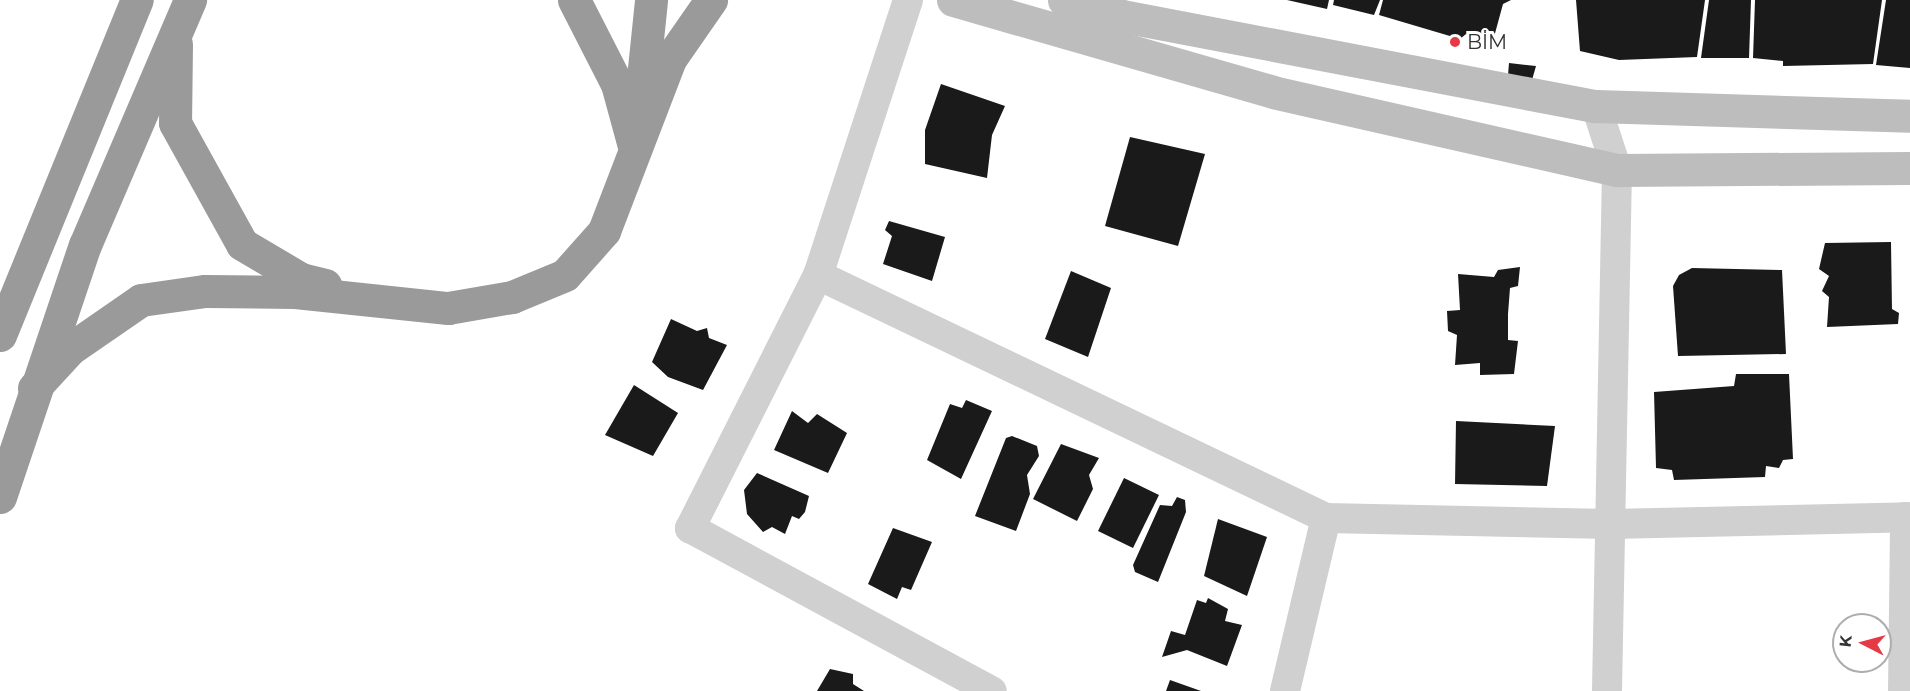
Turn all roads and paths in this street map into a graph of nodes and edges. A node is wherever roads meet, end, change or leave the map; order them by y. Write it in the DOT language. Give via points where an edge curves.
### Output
graph roads {
  1 [pos="137,0"];
  2 [pos="574,0"];
  3 [pos="651,0"];
  4 [pos="711,0"];
  5 [pos="908,0"];
  6 [pos="953,0"];
  7 [pos="1064,0"];
  8 [pos="183,13"];
  9 [pos="1596,106"];
  10 [pos="1910,116"];
  11 [pos="635,150"];
  12 [pos="1910,168"];
  13 [pos="1617,170"];
  14 [pos="818,275"];
  15 [pos="379,299"];
  16 [pos="0,334"];
  17 [pos="34,388"];
  18 [pos="0,497"];
  19 [pos="1908,517"];
  20 [pos="1326,518"];
  21 [pos="1611,524"];
  22 [pos="992,691"];
  23 [pos="1285,691"];
  24 [pos="1607,691"];
  25 [pos="1903,691"];
  1 -- 16 [label="highway"];
  2 -- 11 [label="highway" via="617,84"];
  3 -- 11 [label="highway"];
  4 -- 11 [label="highway" via="670,59"];
  5 -- 14 [label="street"];
  6 -- 13 [label="street" via="1273,92"];
  7 -- 9 [label="street" via="1122,16"];
  8 -- 15 [label="highway" via="175,123 242,244 301,279"];
  8 -- 17 [label="highway" via="85,245"];
  9 -- 10 [label="street"];
  9 -- 13 [label="street"];
  11 -- 15 [label="highway" via="604,231 565,275 512,297 448,308"];
  12 -- 13 [label="street"];
  13 -- 21 [label="street"];
  14 -- 20 [label="street"];
  14 -- 22 [label="street" via="690,528"];
  15 -- 17 [label="highway" via="205,291 141,300 70,349"];
  17 -- 18 [label="highway"];
  19 -- 21 [label="street"];
  19 -- 25 [label="street"];
  20 -- 21 [label="street"];
  20 -- 23 [label="street"];
  21 -- 24 [label="street"];
}
